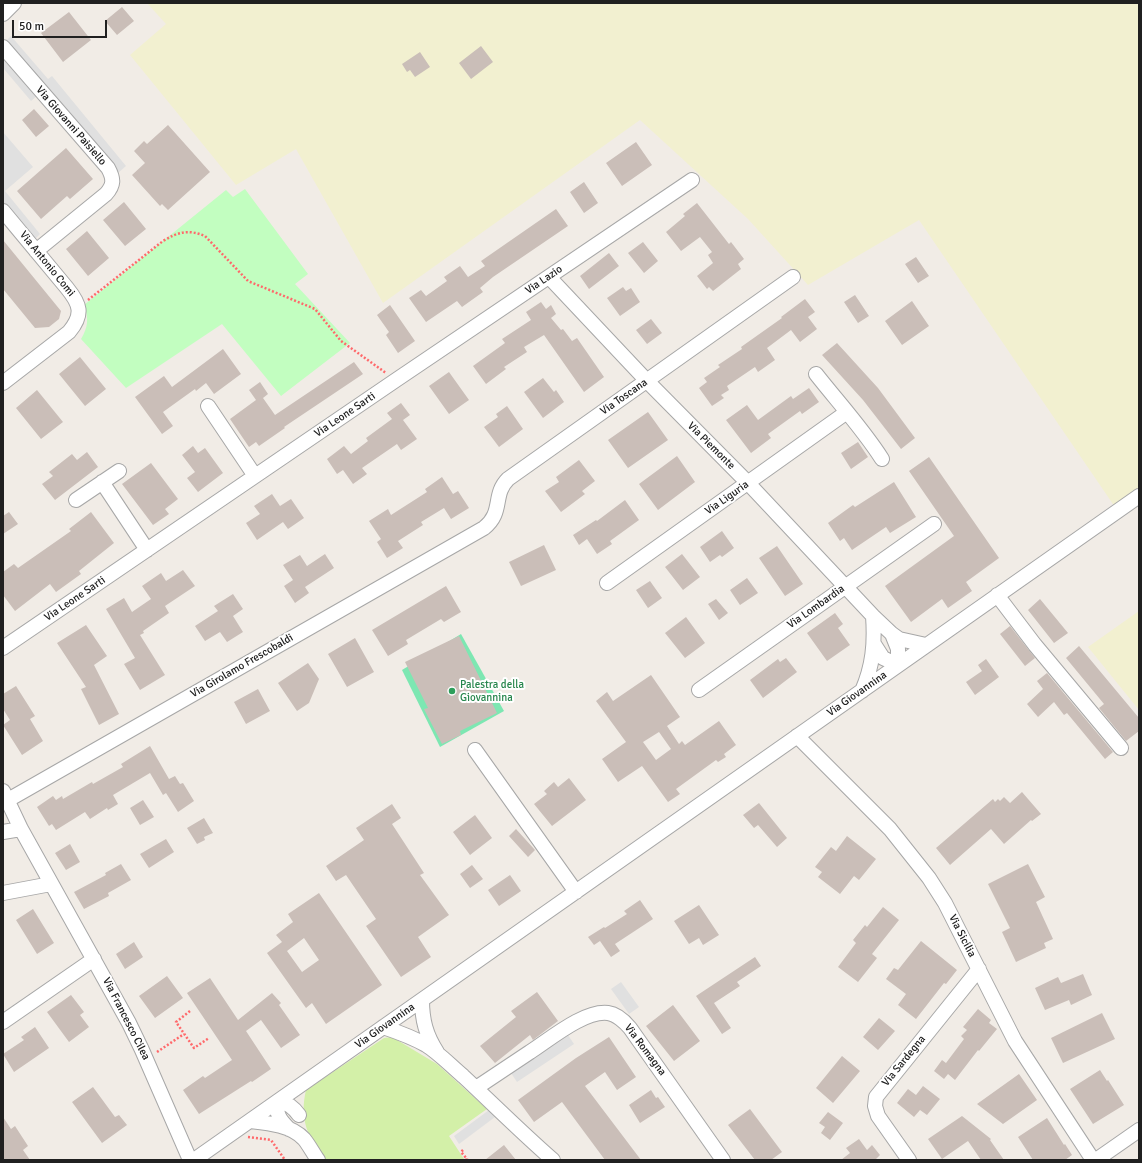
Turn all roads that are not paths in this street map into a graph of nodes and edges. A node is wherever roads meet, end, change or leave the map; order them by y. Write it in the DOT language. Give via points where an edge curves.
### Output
graph roads {
  1 [pos="14,3"];
  2 [pos="3,14"];
  3 [pos="3,47"];
  4 [pos="692,180"];
  5 [pos="3,211"];
  6 [pos="36,251"];
  7 [pos="549,276"];
  8 [pos="793,277"];
  9 [pos="816,374"];
  10 [pos="396,380"];
  11 [pos="646,381"];
  12 [pos="3,383"];
  13 [pos="208,406"];
  14 [pos="847,412"];
  15 [pos="882,459"];
  16 [pos="119,471"];
  17 [pos="255,476"];
  18 [pos="102,482"];
  19 [pos="748,483"];
  20 [pos="1139,496"];
  21 [pos="76,500"];
  22 [pos="934,524"];
  23 [pos="476,533"];
  24 [pos="147,550"];
  25 [pos="607,583"];
  26 [pos="845,587"];
  27 [pos="997,595"];
  28 [pos="872,616"];
  29 [pos="892,634"];
  30 [pos="874,644"];
  31 [pos="926,645"];
  32 [pos="3,648"];
  33 [pos="898,665"];
  34 [pos="699,690"];
  35 [pos="862,691"];
  36 [pos="797,736"];
  37 [pos="1121,748"];
  38 [pos="475,750"];
  39 [pos="5,796"];
  40 [pos="21,829"];
  41 [pos="3,832"];
  42 [pos="51,884"];
  43 [pos="576,892"];
  44 [pos="3,893"];
  45 [pos="94,959"];
  46 [pos="979,969"];
  47 [pos="422,1000"];
  48 [pos="402,1014"];
  49 [pos="3,1022"];
  50 [pos="384,1027"];
  51 [pos="424,1037"];
  52 [pos="302,1084"];
  53 [pos="476,1088"];
  54 [pos="278,1101"];
  55 [pos="299,1115"];
  56 [pos="250,1121"];
  57 [pos="289,1129"];
  58 [pos="1139,1130"];
  59 [pos="304,1140"];
  60 [pos="190,1160"];
  61 [pos="194,1160"];
  62 [pos="318,1160"];
  63 [pos="553,1160"];
  64 [pos="723,1160"];
  65 [pos="909,1160"];
  66 [pos="1095,1160"];
  1 -- 2 [label="street"];
  3 -- 6 [label="street, Via Giovanni Paisiello" via="108,168 113,180 113,185 106,194"];
  4 -- 7 [label="street, Via Lazio"];
  5 -- 6 [label="street, Via Antonio Comi"];
  6 -- 12 [label="street, Via Antonio Comi" via="75,298 79,316 68,332"];
  7 -- 10 [label="street, Via Lazio"];
  7 -- 11 [label="street, Via Piemonte"];
  8 -- 11 [label="street, Via Toscana"];
  9 -- 14 [label="street"];
  10 -- 17 [label="street, Via Leone Sarti"];
  11 -- 19 [label="street, Via Piemonte"];
  11 -- 23 [label="street, Via Toscana" via="508,479 500,491 497,511 492,520"];
  13 -- 17 [label="street"];
  14 -- 15 [label="street"];
  14 -- 19 [label="street, Via Liguria"];
  16 -- 18 [label="street"];
  17 -- 24 [label="street, Via Leone Sarti"];
  18 -- 21 [label="street"];
  18 -- 24 [label="street"];
  19 -- 25 [label="street, Via Liguria"];
  19 -- 26 [label="street, Via Piemonte"];
  20 -- 27 [label="street, Via Giovannina"];
  22 -- 26 [label="street, Via Lombardia"];
  23 -- 39 [label="street, Via Girolamo Frescobaldi"];
  24 -- 32 [label="street, Via Leone Sarti"];
  26 -- 28 [label="street, Via Piemonte"];
  26 -- 34 [label="street, Via Lombardia"];
  27 -- 31 [label="street, Via Giovannina"];
  27 -- 37 [label="street"];
  28 -- 29 [label="street, Via Piemonte"];
  28 -- 30 [label="street"];
  29 -- 31 [label="street, Via Piemonte" via="908,642"];
  29 -- 33 [label="street" via="898,649"];
  30 -- 33 [label="street" via="883,658"];
  30 -- 35 [label="street" via="870,669"];
  31 -- 33 [label="street, Via Giovannina"];
  33 -- 35 [label="street, Via Giovannina"];
  35 -- 36 [label="street, Via Giovannina"];
  36 -- 43 [label="street, Via Giovannina"];
  36 -- 46 [label="street, Via Sicilia" via="890,829 916,861 945,903"];
  38 -- 43 [label="street"];
  39 -- 40 [label="street, Via Francesco Cilea"];
  40 -- 41 [label="street"];
  40 -- 42 [label="street, Via Francesco Cilea"];
  42 -- 44 [label="street"];
  42 -- 45 [label="street, Via Francesco Cilea"];
  43 -- 47 [label="street, Via Giovannina"];
  45 -- 49 [label="street"];
  45 -- 60 [label="street, Via Francesco Cilea" via="129,1023"];
  46 -- 65 [label="street, Via Sardegna" via="876,1097 878,1116"];
  46 -- 66 [label="street, Via Sicilia" via="1015,1041"];
  47 -- 48 [label="street, Via Giovannina"];
  47 -- 51 [label="street"];
  48 -- 50 [label="street, Via Giovannina"];
  48 -- 51 [label="street" via="409,1017"];
  50 -- 51 [label="street" via="402,1034"];
  50 -- 52 [label="street, Via Giovannina"];
  51 -- 53 [label="street" via="430,1041 440,1056"];
  52 -- 54 [label="street, Via Giovannina"];
  52 -- 55 [label="street"];
  53 -- 63 [label="street"];
  53 -- 64 [label="street, Via Romagna" via="573,1024 594,1014 612,1014 630,1028"];
  54 -- 55 [label="street" via="294,1107"];
  54 -- 56 [label="street, Via Giovannina"];
  54 -- 57 [label="street" via="277,1114"];
  55 -- 59 [label="street"];
  56 -- 57 [label="street"];
  56 -- 61 [label="street, Via Giovannina"];
  57 -- 59 [label="street"];
  58 -- 66 [label="street"];
  59 -- 62 [label="street"];
}
